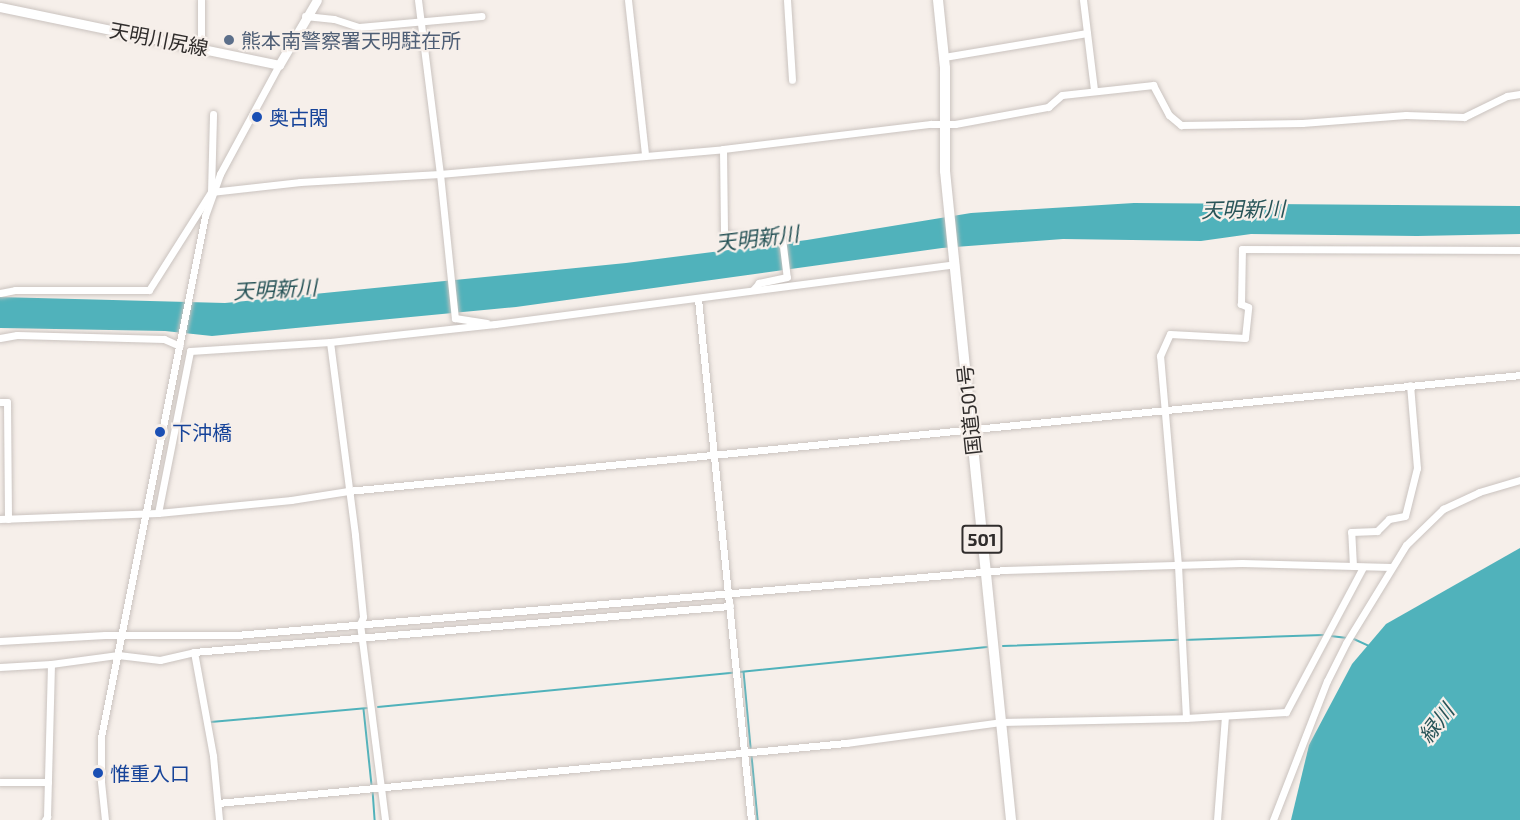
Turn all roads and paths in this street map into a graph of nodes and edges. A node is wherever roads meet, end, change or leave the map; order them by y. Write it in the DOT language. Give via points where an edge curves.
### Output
graph roads {
  1 [pos="201,0"];
  2 [pos="317,0"];
  3 [pos="418,0"];
  4 [pos="628,0"];
  5 [pos="787,0"];
  6 [pos="938,0"];
  7 [pos="1083,0"];
  8 [pos="0,8"];
  9 [pos="306,16"];
  10 [pos="482,16"];
  11 [pos="421,21"];
  12 [pos="1087,33"];
  13 [pos="201,48"];
  14 [pos="944,57"];
  15 [pos="279,65"];
  16 [pos="792,80"];
  17 [pos="1094,90"];
  18 [pos="1520,94"];
  19 [pos="213,114"];
  20 [pos="944,124"];
  21 [pos="723,149"];
  22 [pos="645,155"];
  23 [pos="440,174"];
  24 [pos="211,192"];
  25 [pos="1520,250"];
  26 [pos="954,261"];
  27 [pos="753,290"];
  28 [pos="0,293"];
  29 [pos="698,299"];
  30 [pos="495,324"];
  31 [pos="0,338"];
  32 [pos="330,342"];
  33 [pos="181,343"];
  34 [pos="1520,375"];
  35 [pos="1410,385"];
  36 [pos="0,402"];
  37 [pos="1164,410"];
  38 [pos="971,430"];
  39 [pos="714,456"];
  40 [pos="1520,480"];
  41 [pos="348,491"];
  42 [pos="147,512"];
  43 [pos="158,513"];
  44 [pos="4,519"];
  45 [pos="1178,565"];
  46 [pos="1353,566"];
  47 [pos="1363,567"];
  48 [pos="1391,567"];
  49 [pos="985,571"];
  50 [pos="727,593"];
  51 [pos="730,606"];
  52 [pos="360,624"];
  53 [pos="122,635"];
  54 [pos="364,639"];
  55 [pos="0,641"];
  56 [pos="194,652"];
  57 [pos="118,655"];
  58 [pos="51,664"];
  59 [pos="0,667"];
  60 [pos="1225,716"];
  61 [pos="1186,718"];
  62 [pos="1000,722"];
  63 [pos="745,751"];
  64 [pos="0,782"];
  65 [pos="48,782"];
  66 [pos="382,786"];
  67 [pos="218,802"];
  68 [pos="45,820"];
  69 [pos="105,820"];
  70 [pos="219,820"];
  71 [pos="385,820"];
  72 [pos="752,820"];
  73 [pos="1011,820"];
  74 [pos="1216,820"];
  75 [pos="1273,820"];
  1 -- 13 [label="street"];
  2 -- 9 [label="main road"];
  3 -- 11 [label="street"];
  4 -- 22 [label="street"];
  5 -- 16 [label="street"];
  6 -- 14 [label="highway, 国道501号 / 501"];
  7 -- 12 [label="street"];
  8 -- 13 [label="main road, 天明川尻線"];
  9 -- 11 [label="street" via="359,27"];
  9 -- 15 [label="main road"];
  10 -- 11 [label="street"];
  11 -- 23 [label="street"];
  12 -- 14 [label="street"];
  12 -- 17 [label="street"];
  13 -- 15 [label="main road, 天明川尻線"];
  14 -- 20 [label="highway, 国道501号 / 501"];
  15 -- 24 [label="street"];
  17 -- 18 [label="street" via="1153,85 1169,115 1181,124 1302,123 1406,115 1464,117 1507,96"];
  17 -- 20 [label="street" via="1062,95 1048,106"];
  19 -- 24 [label="street"];
  20 -- 21 [label="street"];
  20 -- 26 [label="highway, 国道501号 / 501"];
  21 -- 22 [label="street"];
  21 -- 27 [label="street" via="724,234 759,240 769,236 782,238 787,277 759,283"];
  22 -- 23 [label="street"];
  23 -- 24 [label="street" via="311,181"];
  23 -- 30 [label="street" via="455,318"];
  24 -- 28 [label="street" via="149,290"];
  24 -- 33 [label="street"];
  25 -- 37 [label="street" via="1242,249 1241,304 1248,307 1245,338 1170,334 1160,356"];
  26 -- 27 [label="street"];
  26 -- 38 [label="highway, 国道501号 / 501"];
  27 -- 29 [label="street"];
  29 -- 30 [label="street"];
  29 -- 39 [label="street"];
  30 -- 32 [label="street"];
  31 -- 33 [label="street" via="17,335 164,339"];
  32 -- 41 [label="street"];
  32 -- 43 [label="street" via="189,351"];
  33 -- 42 [label="street"];
  34 -- 35 [label="street"];
  35 -- 37 [label="street"];
  35 -- 46 [label="street" via="1417,468 1405,516 1389,519 1377,531 1351,532"];
  36 -- 44 [label="street" via="7,402"];
  37 -- 38 [label="street"];
  37 -- 45 [label="street"];
  38 -- 39 [label="street"];
  38 -- 49 [label="highway, 国道501号 / 501"];
  39 -- 41 [label="street"];
  39 -- 50 [label="street"];
  40 -- 48 [label="street" via="1479,492 1443,509 1421,528"];
  41 -- 43 [label="street"];
  41 -- 52 [label="street" via="363,617"];
  42 -- 43 [label="street"];
  42 -- 44 [label="street"];
  42 -- 53 [label="street"];
  45 -- 46 [label="street"];
  45 -- 49 [label="street"];
  45 -- 61 [label="street"];
  46 -- 47 [label="street"];
  47 -- 48 [label="street"];
  47 -- 60 [label="street" via="1286,712"];
  48 -- 75 [label="street" via="1327,681"];
  49 -- 50 [label="street"];
  49 -- 62 [label="highway, 国道501号 / 501"];
  50 -- 51 [label="street"];
  50 -- 52 [label="street"];
  51 -- 54 [label="street"];
  51 -- 63 [label="street"];
  52 -- 53 [label="street" via="236,635"];
  52 -- 54 [label="street"];
  53 -- 55 [label="street"];
  53 -- 57 [label="street"];
  54 -- 56 [label="street"];
  54 -- 66 [label="street"];
  56 -- 57 [label="street" via="160,660"];
  56 -- 67 [label="street"];
  57 -- 58 [label="street"];
  57 -- 69 [label="street" via="100,743"];
  58 -- 59 [label="street"];
  58 -- 65 [label="street"];
  60 -- 61 [label="street"];
  60 -- 74 [label="street"];
  61 -- 62 [label="street"];
  62 -- 63 [label="street"];
  62 -- 73 [label="highway, 国道501号 / 501"];
  63 -- 66 [label="street"];
  63 -- 72 [label="street"];
  64 -- 65 [label="street"];
  65 -- 68 [label="street"];
  66 -- 67 [label="street"];
  66 -- 71 [label="street"];
  67 -- 70 [label="street"];
}
